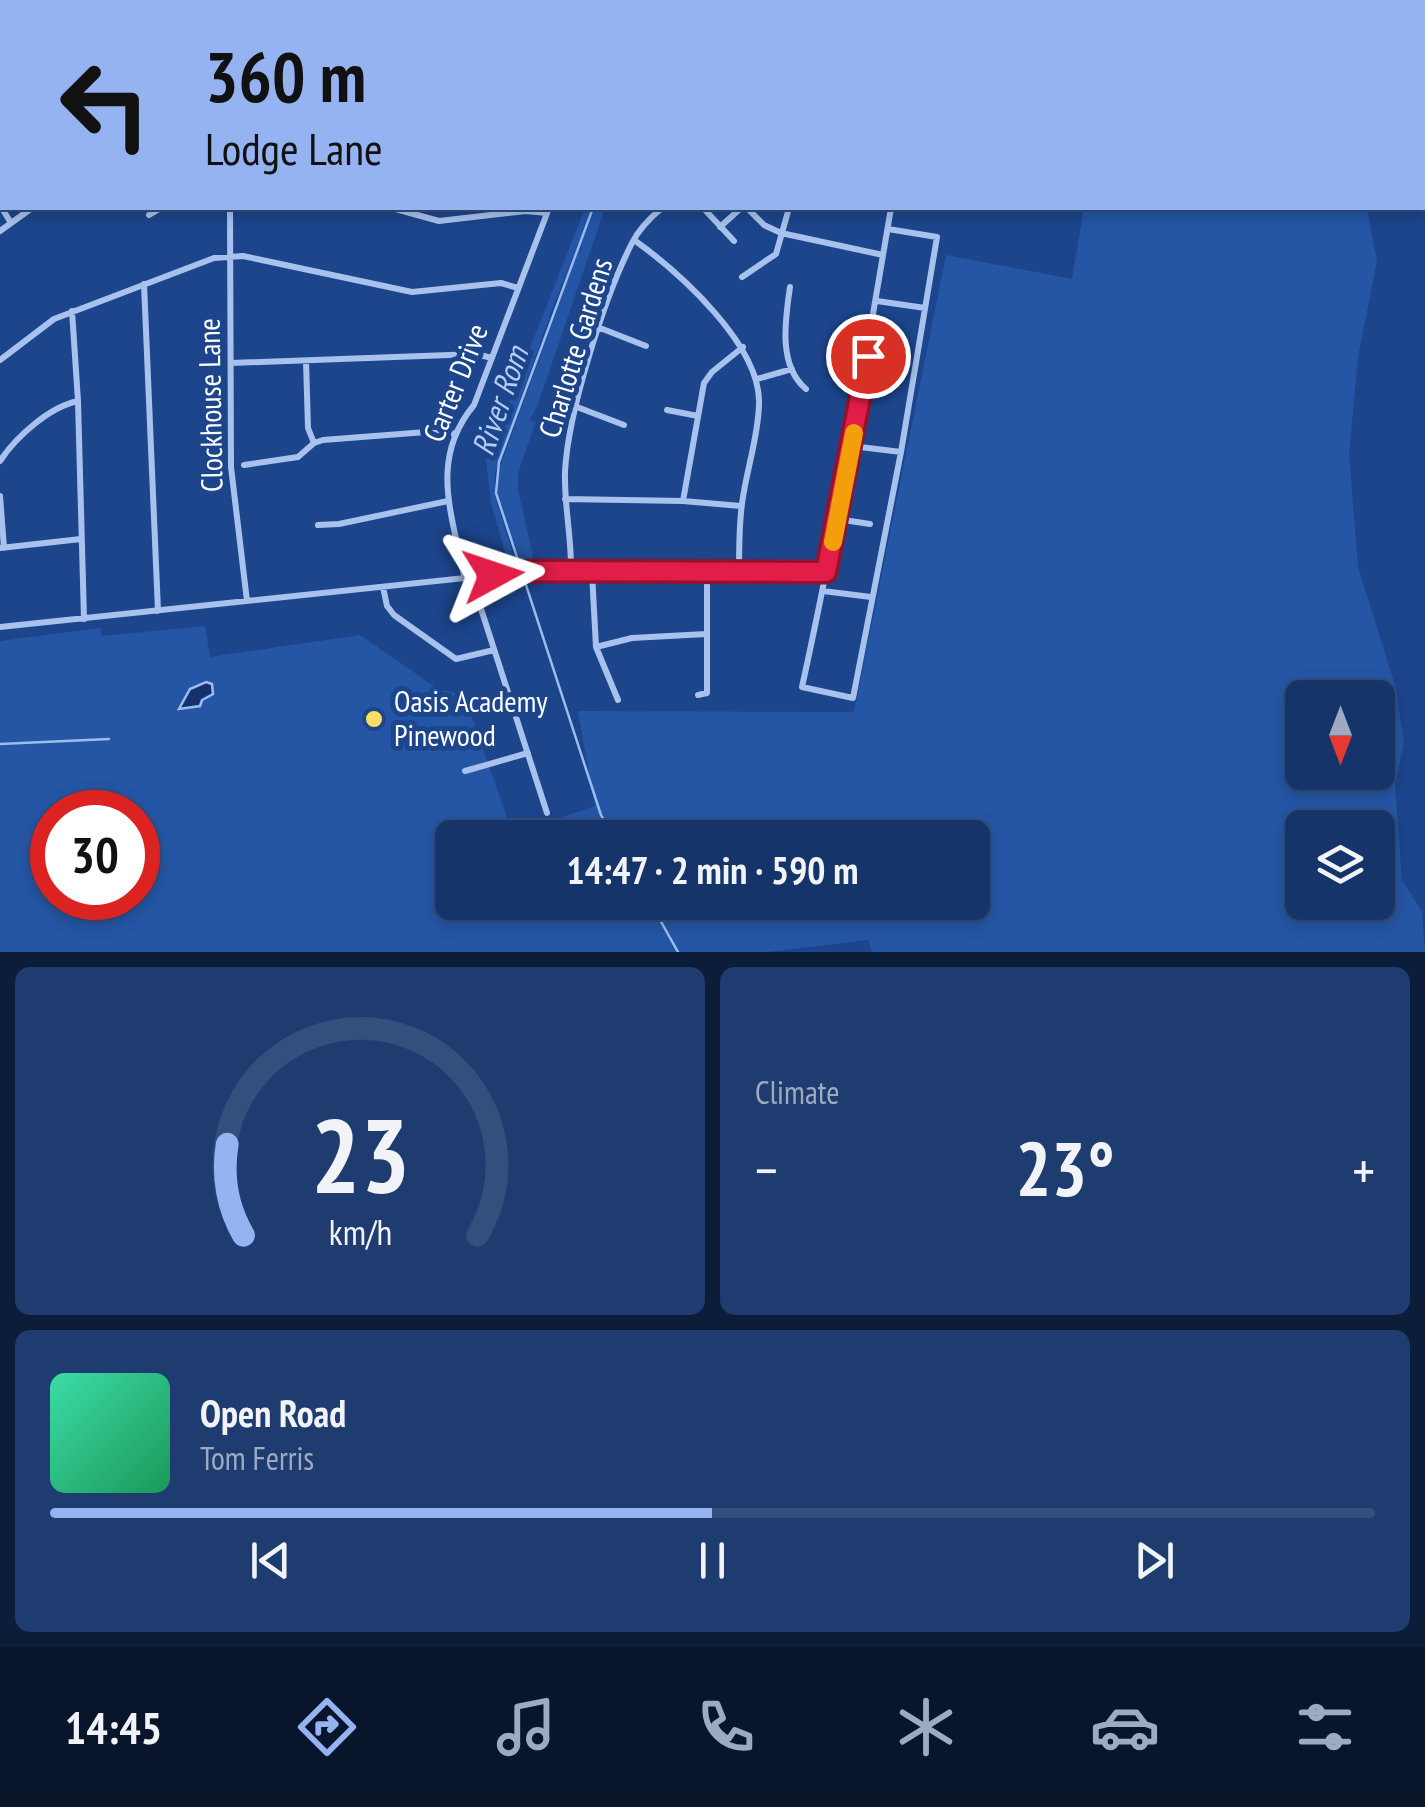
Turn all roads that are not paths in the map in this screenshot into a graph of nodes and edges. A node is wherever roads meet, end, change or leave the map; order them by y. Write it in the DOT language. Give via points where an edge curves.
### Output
graph roads {
  1 [pos="3,210"];
  2 [pos="29,210"];
  3 [pos="158,210"];
  4 [pos="230,210"];
  5 [pos="399,210"];
  6 [pos="548,210"];
  7 [pos="660,210"];
  8 [pos="741,210"];
  9 [pos="746,210"];
  10 [pos="788,210"];
  11 [pos="892,210"];
  12 [pos="706,211"];
  13 [pos="149,215"];
  14 [pos="11,223"];
  15 [pos="720,227"];
  16 [pos="888,229"];
  17 [pos="0,231"];
  18 [pos="781,233"];
  19 [pos="633,240"];
  20 [pos="734,242"];
  21 [pos="883,255"];
  22 [pos="231,257"];
  23 [pos="742,277"];
  24 [pos="144,284"];
  25 [pos="790,287"];
  26 [pos="518,288"];
  27 [pos="877,302"];
  28 [pos="925,308"];
  29 [pos="72,311"];
  30 [pos="600,328"];
  31 [pos="646,346"];
  32 [pos="743,347"];
  33 [pos="492,358"];
  34 [pos="0,360"];
  35 [pos="306,361"];
  36 [pos="231,363"];
  37 [pos="792,368"];
  38 [pos="865,372"];
  39 [pos="896,376"];
  40 [pos="757,379"];
  41 [pos="806,389"];
  42 [pos="78,401"];
  43 [pos="577,407"];
  44 [pos="667,410"];
  45 [pos="698,416"];
  46 [pos="624,425"];
  47 [pos="456,434"];
  48 [pos="314,443"];
  49 [pos="852,446"];
  50 [pos="901,452"];
  51 [pos="231,456"];
  52 [pos="0,462"];
  53 [pos="244,465"];
  54 [pos="233,479"];
  55 [pos="0,496"];
  56 [pos="565,500"];
  57 [pos="683,501"];
  58 [pos="448,502"];
  59 [pos="741,506"];
  60 [pos="837,520"];
  61 [pos="870,524"];
  62 [pos="318,525"];
  63 [pos="81,539"];
  64 [pos="2,548"];
  65 [pos="571,572"];
  66 [pos="740,572"];
  67 [pos="826,572"];
  68 [pos="592,573"];
  69 [pos="707,573"];
  70 [pos="468,578"];
  71 [pos="383,587"];
  72 [pos="823,591"];
  73 [pos="871,597"];
  74 [pos="247,601"];
  75 [pos="158,610"];
  76 [pos="84,619"];
  77 [pos="0,627"];
  78 [pos="706,634"];
  79 [pos="596,648"];
  80 [pos="494,650"];
  81 [pos="698,695"];
  82 [pos="618,700"];
  83 [pos="528,753"];
  84 [pos="465,771"];
  85 [pos="546,813"];
  1 -- 14 [label="street"];
  2 -- 14 [label="street"];
  3 -- 13 [label="street"];
  4 -- 22 [label="street, Clockhouse Lane"];
  5 -- 6 [label="street" via="439,221"];
  6 -- 26 [label="street, Carter Drive"];
  7 -- 19 [label="street, Charlotte Gardens"];
  8 -- 15 [label="street"];
  9 -- 18 [label="street"];
  10 -- 18 [label="street"];
  11 -- 16 [label="street"];
  12 -- 15 [label="street"];
  14 -- 17 [label="street"];
  15 -- 20 [label="street"];
  16 -- 21 [label="street"];
  16 -- 28 [label="street" via="936,238"];
  18 -- 21 [label="street"];
  18 -- 23 [label="street" via="776,254"];
  19 -- 30 [label="street, Charlotte Gardens"];
  19 -- 32 [label="street" via="662,261"];
  21 -- 27 [label="street"];
  22 -- 24 [label="street"];
  22 -- 26 [label="street" via="412,292 501,283"];
  22 -- 36 [label="street, Clockhouse Lane"];
  24 -- 29 [label="street"];
  24 -- 75 [label="street"];
  25 -- 37 [label="street" via="784,336"];
  26 -- 33 [label="street, Carter Drive"];
  27 -- 28 [label="street"];
  27 -- 38 [label="street"];
  28 -- 50 [label="street"];
  29 -- 34 [label="street"];
  29 -- 42 [label="street"];
  30 -- 31 [label="street"];
  30 -- 43 [label="street, Charlotte Gardens"];
  32 -- 40 [label="street"];
  32 -- 45 [label="street" via="704,383"];
  33 -- 35 [label="street"];
  33 -- 47 [label="street, Carter Drive"];
  35 -- 36 [label="street"];
  35 -- 48 [label="street"];
  36 -- 51 [label="street, Clockhouse Lane"];
  37 -- 40 [label="street"];
  37 -- 41 [label="street"];
  38 -- 39 [label="street"];
  38 -- 49 [label="street"];
  40 -- 59 [label="street" via="760,403"];
  42 -- 52 [label="street" via="63,404 11,444"];
  42 -- 63 [label="street"];
  43 -- 46 [label="street"];
  43 -- 56 [label="street, Charlotte Gardens"];
  44 -- 45 [label="street"];
  45 -- 57 [label="street"];
  47 -- 48 [label="street"];
  47 -- 58 [label="street, Carter Drive" via="445,472"];
  48 -- 53 [label="street" via="298,457"];
  49 -- 50 [label="street"];
  49 -- 60 [label="street"];
  50 -- 73 [label="street"];
  51 -- 53 [label="street"];
  51 -- 54 [label="street, Clockhouse Lane"];
  53 -- 54 [label="street"];
  54 -- 74 [label="street, Clockhouse Lane"];
  55 -- 64 [label="street"];
  56 -- 57 [label="street"];
  56 -- 65 [label="street, Charlotte Gardens"];
  57 -- 59 [label="street"];
  58 -- 62 [label="street"];
  58 -- 70 [label="street, Carter Drive"];
  59 -- 66 [label="street"];
  60 -- 61 [label="street"];
  60 -- 67 [label="street"];
  63 -- 64 [label="street"];
  63 -- 76 [label="street"];
  65 -- 68 [label="street"];
  65 -- 70 [label="street"];
  66 -- 67 [label="street"];
  66 -- 69 [label="street"];
  67 -- 72 [label="street"];
  68 -- 69 [label="street"];
  68 -- 79 [label="street"];
  69 -- 78 [label="street"];
  70 -- 71 [label="street"];
  70 -- 80 [label="street, Carter Drive"];
  71 -- 74 [label="street"];
  71 -- 80 [label="street" via="394,615 456,659"];
  72 -- 73 [label="street"];
  72 -- 73 [label="street" via="802,687 853,698"];
  74 -- 75 [label="street"];
  75 -- 76 [label="street"];
  76 -- 77 [label="street"];
  78 -- 79 [label="street" via="632,638"];
  78 -- 81 [label="street" via="707,693"];
  79 -- 82 [label="street"];
  80 -- 83 [label="street, Carter Drive"];
  83 -- 84 [label="street"];
  83 -- 85 [label="street, Carter Drive"];
}
